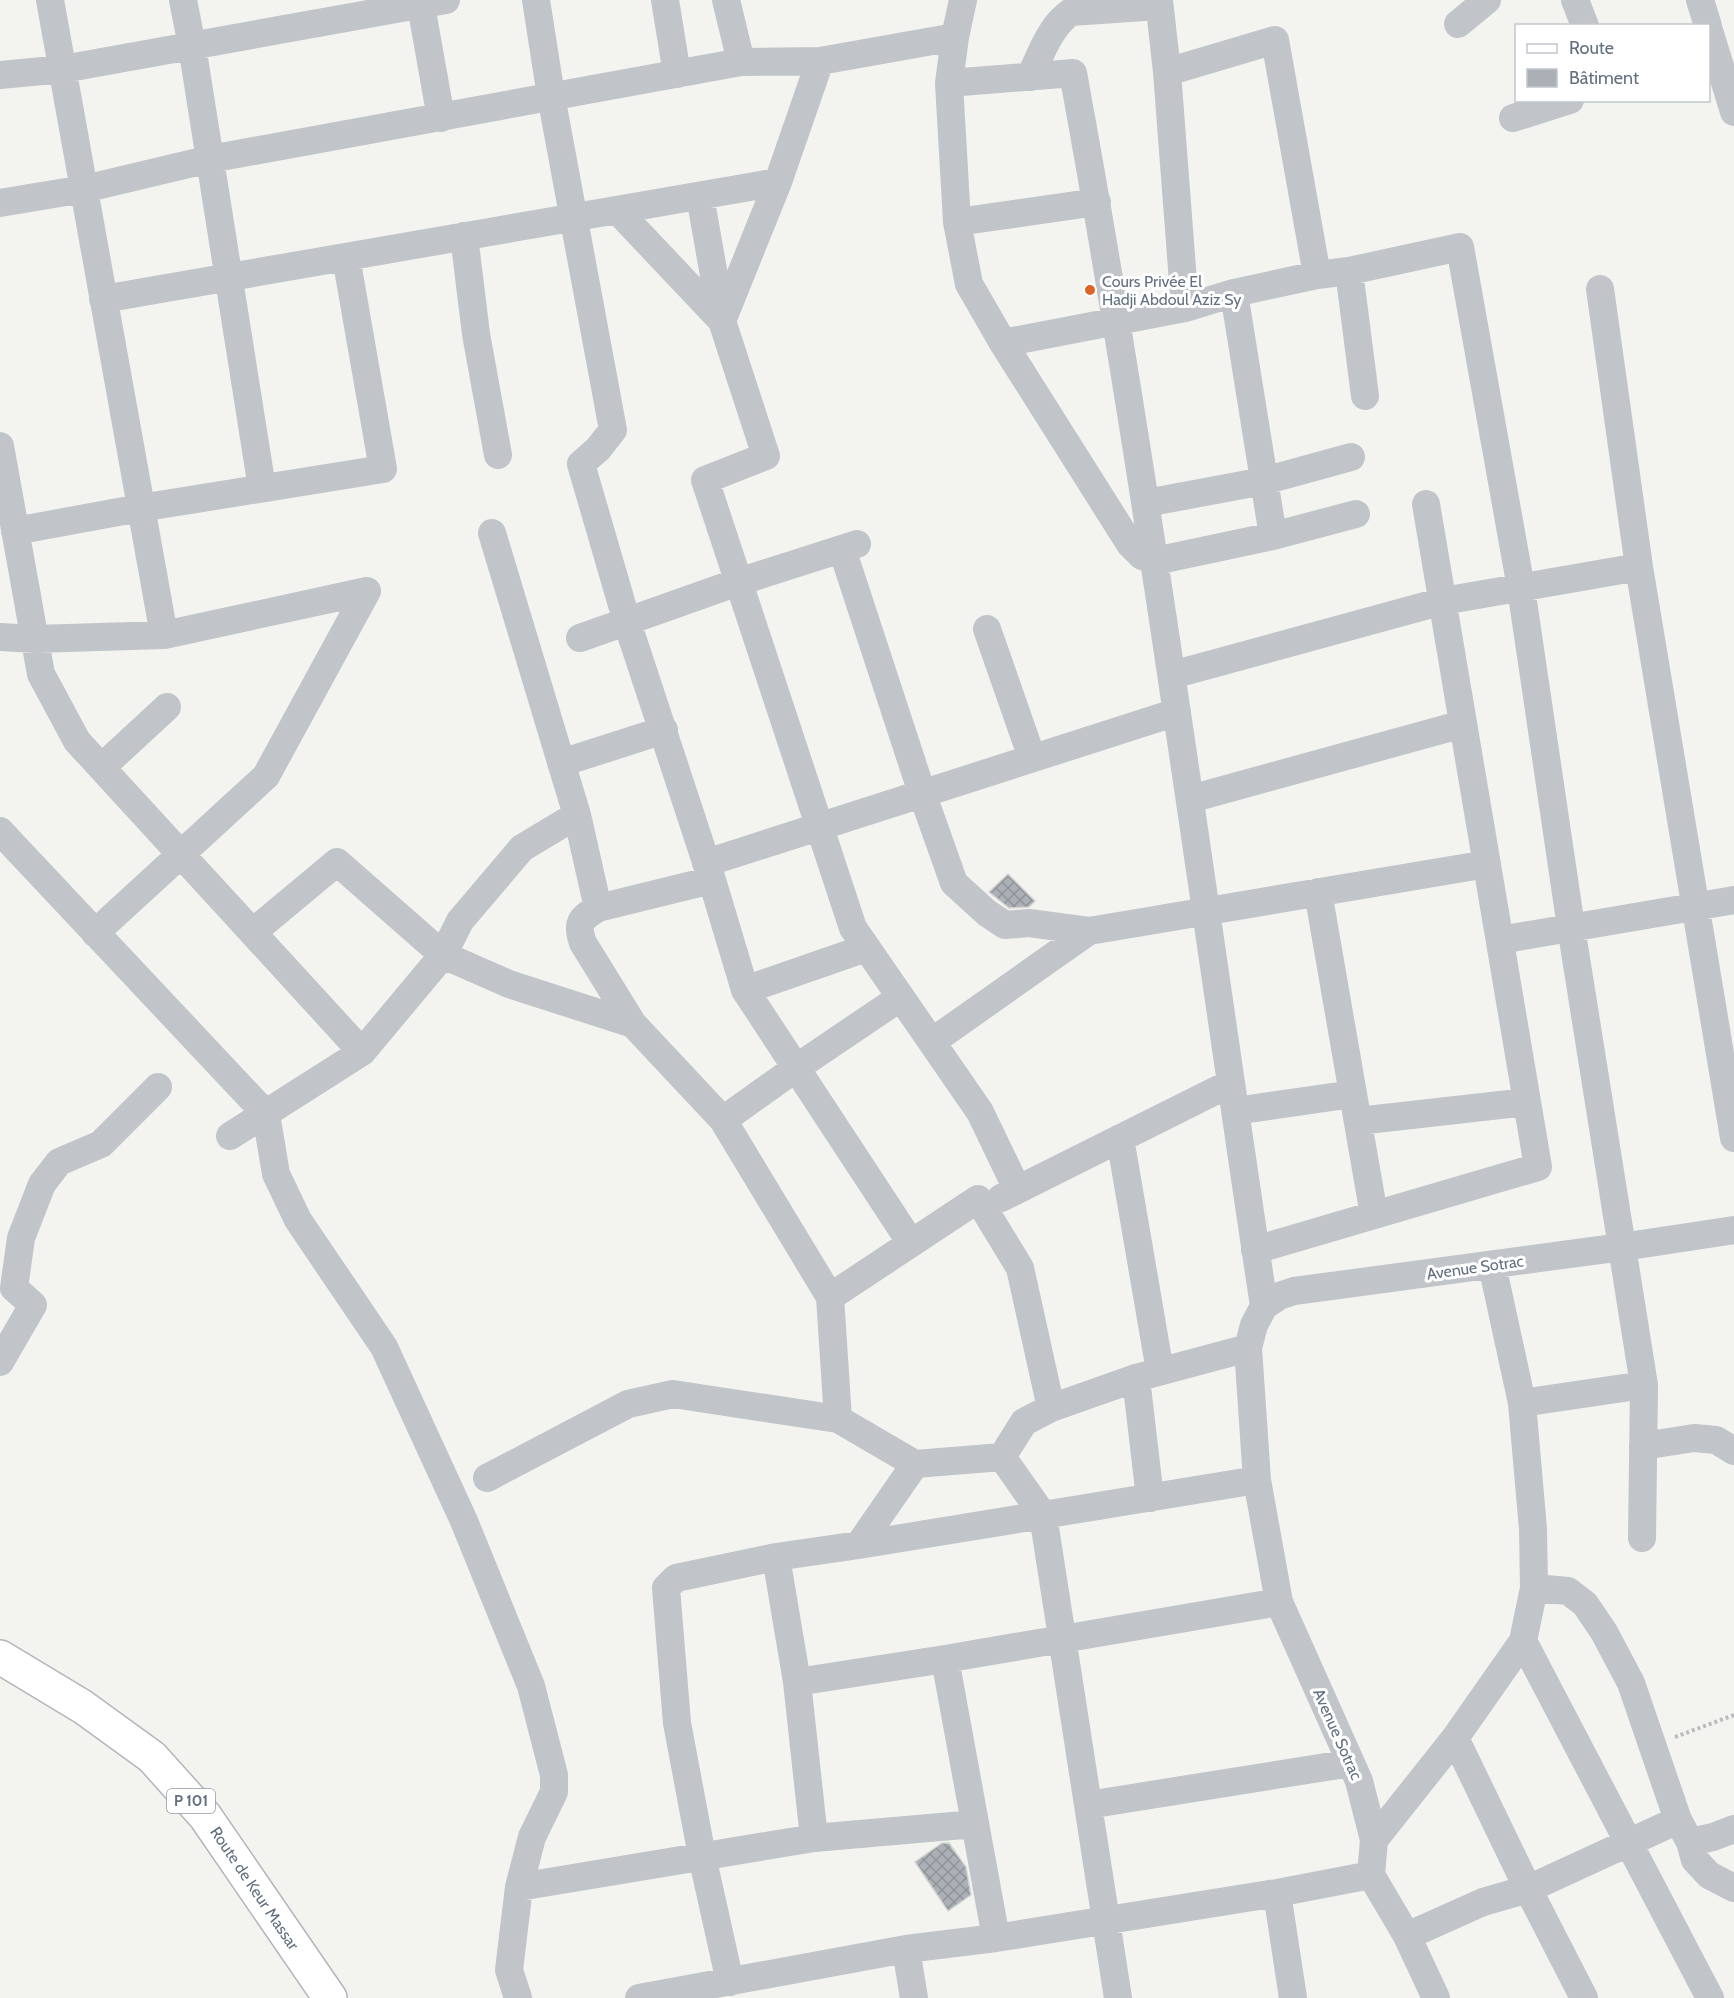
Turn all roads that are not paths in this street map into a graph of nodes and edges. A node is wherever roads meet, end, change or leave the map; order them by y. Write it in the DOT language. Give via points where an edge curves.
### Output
graph roads {
  1 [pos="50,0"];
  2 [pos="183,0"];
  3 [pos="536,0"];
  4 [pos="665,0"];
  5 [pos="726,0"];
  6 [pos="963,0"];
  7 [pos="1487,0"];
  8 [pos="1575,0"];
  9 [pos="1700,0"];
  10 [pos="429,2"];
  11 [pos="1159,3"];
  12 [pos="304,13"];
  13 [pos="1458,24"];
  14 [pos="1584,24"];
  15 [pos="1707,24"];
  16 [pos="955,37"];
  17 [pos="1710,39"];
  18 [pos="192,46"];
  19 [pos="1713,58"];
  20 [pos="820,61"];
  21 [pos="741,62"];
  22 [pos="63,69"];
  23 [pos="1167,72"];
  24 [pos="677,74"];
  25 [pos="0,75"];
  26 [pos="1030,77"];
  27 [pos="949,83"];
  28 [pos="551,96"];
  29 [pos="1564,102"];
  30 [pos="1734,112"];
  31 [pos="441,118"];
  32 [pos="1514,118"];
  33 [pos="210,159"];
  34 [pos="778,182"];
  35 [pos="84,189"];
  36 [pos="700,195"];
  37 [pos="1097,202"];
  38 [pos="0,203"];
  39 [pos="617,210"];
  40 [pos="574,218"];
  41 [pos="957,222"];
  42 [pos="464,237"];
  43 [pos="346,256"];
  44 [pos="1349,271"];
  45 [pos="1317,275"];
  46 [pos="229,277"];
  47 [pos="1600,289"];
  48 [pos="1234,293"];
  49 [pos="103,299"];
  50 [pos="1185,308"];
  51 [pos="722,321"];
  52 [pos="1117,321"];
  53 [pos="1003,343"];
  54 [pos="1365,396"];
  55 [pos="0,446"];
  56 [pos="498,455"];
  57 [pos="1351,457"];
  58 [pos="1264,481"];
  59 [pos="262,488"];
  60 [pos="1146,503"];
  61 [pos="1426,504"];
  62 [pos="140,508"];
  63 [pos="1356,514"];
  64 [pos="9,520"];
  65 [pos="492,533"];
  66 [pos="1273,536"];
  67 [pos="1155,561"];
  68 [pos="1639,567"];
  69 [pos="738,582"];
  70 [pos="1521,588"];
  71 [pos="1443,601"];
  72 [pos="627,622"];
  73 [pos="987,629"];
  74 [pos="164,635"];
  75 [pos="0,636"];
  76 [pos="580,638"];
  77 [pos="35,639"];
  78 [pos="1172,675"];
  79 [pos="167,707"];
  80 [pos="1177,712"];
  81 [pos="1463,724"];
  82 [pos="664,730"];
  83 [pos="1032,758"];
  84 [pos="561,763"];
  85 [pos="102,767"];
  86 [pos="922,793"];
  87 [pos="1190,800"];
  88 [pos="577,815"];
  89 [pos="819,826"];
  90 [pos="0,831"];
  91 [pos="181,854"];
  92 [pos="1487,864"];
  93 [pos="709,872"];
  94 [pos="1317,892"];
  95 [pos="1734,900"];
  96 [pos="1696,906"];
  97 [pos="598,908"];
  98 [pos="1207,911"];
  99 [pos="1571,927"];
  100 [pos="1089,931"];
  101 [pos="253,932"];
  102 [pos="95,933"];
  103 [pos="1500,940"];
  104 [pos="866,948"];
  105 [pos="443,955"];
  106 [pos="745,990"];
  107 [pos="901,997"];
  108 [pos="633,1024"];
  109 [pos="933,1041"];
  110 [pos="362,1052"];
  111 [pos="796,1068"];
  112 [pos="1231,1083"];
  113 [pos="158,1087"];
  114 [pos="1527,1102"];
  115 [pos="1355,1108"];
  116 [pos="1235,1111"];
  117 [pos="266,1114"];
  118 [pos="723,1120"];
  119 [pos="230,1136"];
  120 [pos="1120,1138"];
  121 [pos="1734,1138"];
  122 [pos="1017,1189"];
  123 [pos="983,1207"];
  124 [pos="1374,1215"];
  125 [pos="1734,1230"];
  126 [pos="911,1243"];
  127 [pos="1622,1247"];
  128 [pos="1255,1250"];
  129 [pos="1492,1265"];
  130 [pos="830,1297"];
  131 [pos="1264,1306"];
  132 [pos="1248,1348"];
  133 [pos="0,1362"];
  134 [pos="1148,1375"];
  135 [pos="1644,1385"];
  136 [pos="1522,1403"];
  137 [pos="1051,1408"];
  138 [pos="838,1419"];
  139 [pos="1643,1446"];
  140 [pos="1734,1450"];
  141 [pos="1002,1457"];
  142 [pos="915,1464"];
  143 [pos="488,1478"];
  144 [pos="1257,1480"];
  145 [pos="1150,1498"];
  146 [pos="1043,1515"];
  147 [pos="1642,1538"];
  148 [pos="859,1545"];
  149 [pos="776,1557"];
  150 [pos="1534,1588"];
  151 [pos="1279,1602"];
  152 [pos="1062,1639"];
  153 [pos="1523,1641"];
  154 [pos="0,1657"];
  155 [pos="945,1659"];
  156 [pos="797,1682"];
  157 [pos="1455,1738"];
  158 [pos="1351,1763"];
  159 [pos="1088,1805"];
  160 [pos="975,1824"];
  161 [pos="1734,1829"];
  162 [pos="1684,1831"];
  163 [pos="814,1838"];
  164 [pos="1374,1840"];
  165 [pos="1629,1841"];
  166 [pos="702,1856"];
  167 [pos="1371,1875"];
  168 [pos="519,1887"];
  169 [pos="1734,1888"];
  170 [pos="1528,1889"];
  171 [pos="1276,1893"];
  172 [pos="1106,1920"];
  173 [pos="1407,1936"];
  174 [pos="996,1938"];
  175 [pos="906,1949"];
  176 [pos="730,1982"];
  177 [pos="325,1997"];
  178 [pos="518,1998"];
  179 [pos="639,1998"];
  180 [pos="914,1998"];
  181 [pos="1118,1998"];
  182 [pos="1293,1998"];
  183 [pos="1436,1998"];
  184 [pos="1584,1998"];
  185 [pos="1710,1998"];
  1 -- 22 [label="street"];
  2 -- 18 [label="street"];
  3 -- 28 [label="street"];
  4 -- 24 [label="street"];
  5 -- 21 [label="street"];
  6 -- 16 [label="street"];
  7 -- 13 [label="street"];
  8 -- 14 [label="street"];
  9 -- 15 [label="street"];
  10 -- 12 [label="street"];
  10 -- 31 [label="street"];
  11 -- 23 [label="street"];
  11 -- 26 [label="street" via="1071,12 1053,31"];
  12 -- 18 [label="street"];
  16 -- 20 [label="street"];
  16 -- 27 [label="street"];
  17 -- 19 [label="street"];
  18 -- 22 [label="street"];
  18 -- 33 [label="street"];
  19 -- 30 [label="street"];
  20 -- 21 [label="street"];
  20 -- 34 [label="street"];
  21 -- 24 [label="street"];
  22 -- 25 [label="street"];
  22 -- 35 [label="street"];
  23 -- 45 [label="street" via="1275,40"];
  23 -- 50 [label="street"];
  24 -- 28 [label="street"];
  26 -- 27 [label="street"];
  26 -- 37 [label="street" via="1074,73"];
  27 -- 41 [label="street"];
  28 -- 31 [label="street"];
  28 -- 40 [label="street"];
  29 -- 32 [label="street"];
  31 -- 33 [label="street"];
  33 -- 35 [label="street"];
  33 -- 46 [label="street"];
  34 -- 36 [label="street"];
  34 -- 51 [label="street"];
  35 -- 38 [label="street"];
  35 -- 49 [label="street"];
  36 -- 39 [label="street"];
  36 -- 51 [label="street"];
  37 -- 41 [label="street"];
  37 -- 52 [label="street"];
  39 -- 40 [label="street"];
  39 -- 51 [label="street"];
  40 -- 42 [label="street"];
  40 -- 72 [label="street" via="613,430 580,464"];
  41 -- 53 [label="street" via="969,284"];
  42 -- 43 [label="street"];
  42 -- 56 [label="street" via="476,334"];
  43 -- 46 [label="street"];
  43 -- 59 [label="street" via="383,468"];
  44 -- 45 [label="street"];
  44 -- 54 [label="street"];
  44 -- 70 [label="street" via="1460,247"];
  45 -- 48 [label="street"];
  46 -- 49 [label="street"];
  46 -- 59 [label="street"];
  47 -- 68 [label="street"];
  48 -- 50 [label="street"];
  48 -- 58 [label="street"];
  49 -- 62 [label="street"];
  50 -- 52 [label="street"];
  51 -- 69 [label="street" via="766,456 705,480"];
  52 -- 53 [label="street"];
  52 -- 60 [label="street"];
  53 -- 67 [label="street" via="1130,544 1142,556"];
  55 -- 64 [label="street"];
  57 -- 58 [label="street"];
  58 -- 60 [label="street"];
  58 -- 66 [label="street"];
  59 -- 62 [label="street"];
  60 -- 67 [label="street"];
  61 -- 71 [label="street"];
  62 -- 64 [label="street"];
  62 -- 74 [label="street"];
  63 -- 66 [label="street"];
  64 -- 77 [label="street"];
  65 -- 84 [label="street"];
  66 -- 67 [label="street"];
  67 -- 78 [label="street"];
  68 -- 70 [label="street"];
  68 -- 96 [label="street"];
  69 -- 72 [label="street"];
  69 -- 86 [label="street" via="850,546"];
  69 -- 89 [label="street"];
  70 -- 71 [label="street"];
  70 -- 99 [label="street"];
  71 -- 78 [label="street"];
  71 -- 81 [label="street"];
  72 -- 76 [label="street"];
  72 -- 82 [label="street"];
  73 -- 83 [label="street"];
  74 -- 77 [label="street"];
  74 -- 91 [label="street" via="367,591 266,776"];
  75 -- 77 [label="street"];
  77 -- 85 [label="street" via="41,674 77,741"];
  78 -- 80 [label="street"];
  79 -- 85 [label="street"];
  80 -- 83 [label="street"];
  80 -- 87 [label="street"];
  81 -- 87 [label="street"];
  81 -- 92 [label="street"];
  82 -- 84 [label="street"];
  82 -- 93 [label="street"];
  83 -- 86 [label="street"];
  84 -- 88 [label="street"];
  85 -- 91 [label="street"];
  86 -- 89 [label="street"];
  86 -- 100 [label="street" via="954,882 987,913 1005,925 1029,923"];
  87 -- 98 [label="street"];
  88 -- 97 [label="street"];
  88 -- 105 [label="street" via="522,848 460,921"];
  89 -- 93 [label="street"];
  89 -- 104 [label="street" via="853,928"];
  90 -- 102 [label="street"];
  91 -- 101 [label="street"];
  91 -- 102 [label="street"];
  92 -- 94 [label="street"];
  92 -- 103 [label="street"];
  93 -- 97 [label="street"];
  93 -- 106 [label="street"];
  94 -- 98 [label="street"];
  94 -- 115 [label="street"];
  95 -- 96 [label="street"];
  96 -- 99 [label="street"];
  96 -- 121 [label="street"];
  97 -- 108 [label="street" via="580,923 580,934"];
  98 -- 100 [label="street"];
  98 -- 112 [label="street"];
  99 -- 103 [label="street"];
  99 -- 127 [label="street"];
  100 -- 109 [label="street"];
  101 -- 105 [label="street" via="337,862"];
  101 -- 110 [label="street"];
  102 -- 117 [label="street"];
  103 -- 114 [label="street"];
  104 -- 106 [label="street"];
  104 -- 107 [label="street"];
  105 -- 108 [label="street" via="509,984"];
  105 -- 110 [label="street"];
  106 -- 111 [label="street"];
  107 -- 109 [label="street"];
  107 -- 111 [label="street"];
  108 -- 118 [label="street"];
  109 -- 122 [label="street" via="980,1112"];
  110 -- 117 [label="street"];
  111 -- 118 [label="street"];
  111 -- 126 [label="street"];
  112 -- 116 [label="street"];
  112 -- 120 [label="street"];
  113 -- 133 [label="street" via="101,1144 59,1162 42,1184 21,1238 14,1288 33,1305"];
  114 -- 115 [label="street"];
  114 -- 124 [label="street" via="1538,1167"];
  115 -- 116 [label="street"];
  115 -- 124 [label="street"];
  116 -- 128 [label="street"];
  117 -- 119 [label="street"];
  117 -- 168 [label="street" via="276,1174 298,1220 394,1367 464,1521 531,1686 554,1775 554,1792 532,1837"];
  118 -- 130 [label="street"];
  120 -- 122 [label="street"];
  120 -- 134 [label="street"];
  122 -- 123 [label="street"];
  123 -- 126 [label="street" via="978,1199"];
  123 -- 137 [label="street" via="1020,1268"];
  124 -- 128 [label="street"];
  125 -- 127 [label="street, Avenue Sotrac"];
  126 -- 130 [label="street"];
  127 -- 129 [label="street, Avenue Sotrac"];
  127 -- 135 [label="street"];
  128 -- 131 [label="street"];
  129 -- 131 [label="street, Avenue Sotrac" via="1294,1291"];
  129 -- 136 [label="street"];
  130 -- 138 [label="street"];
  131 -- 132 [label="street, Avenue Sotrac"];
  132 -- 134 [label="street"];
  132 -- 144 [label="street, Avenue Sotrac"];
  134 -- 137 [label="street"];
  134 -- 145 [label="street"];
  135 -- 136 [label="street"];
  135 -- 139 [label="street"];
  136 -- 150 [label="street"];
  137 -- 141 [label="street" via="1024,1422"];
  138 -- 142 [label="street"];
  138 -- 143 [label="street" via="673,1394 628,1404"];
  139 -- 140 [label="street" via="1694,1438 1716,1440"];
  139 -- 147 [label="street"];
  141 -- 142 [label="street"];
  141 -- 146 [label="street"];
  142 -- 148 [label="street"];
  144 -- 145 [label="street"];
  144 -- 151 [label="street, Avenue Sotrac"];
  145 -- 146 [label="street"];
  146 -- 148 [label="street"];
  146 -- 152 [label="street"];
  148 -- 149 [label="street"];
  149 -- 156 [label="street"];
  149 -- 166 [label="street" via="676,1578 666,1588 677,1723"];
  150 -- 153 [label="street"];
  150 -- 162 [label="street" via="1568,1591 1585,1604 1604,1632 1631,1683"];
  151 -- 152 [label="street"];
  151 -- 158 [label="street, Avenue Sotrac"];
  152 -- 155 [label="street"];
  152 -- 159 [label="street"];
  153 -- 157 [label="street"];
  153 -- 165 [label="street"];
  154 -- 177 [label="main road, Route de Keur Massar / P 101" via="83,1707 152,1757 205,1816"];
  155 -- 156 [label="street"];
  155 -- 160 [label="street"];
  156 -- 163 [label="street"];
  157 -- 164 [label="street"];
  157 -- 170 [label="street"];
  158 -- 159 [label="street"];
  158 -- 164 [label="street, Avenue Sotrac"];
  159 -- 172 [label="street"];
  160 -- 163 [label="street"];
  160 -- 174 [label="street"];
  161 -- 162 [label="street" via="1713,1837"];
  162 -- 165 [label="street"];
  162 -- 169 [label="street" via="1695,1860 1709,1875"];
  163 -- 166 [label="street"];
  164 -- 167 [label="street"];
  165 -- 170 [label="street"];
  165 -- 185 [label="street"];
  166 -- 168 [label="street"];
  166 -- 176 [label="street"];
  167 -- 171 [label="street"];
  167 -- 173 [label="street"];
  168 -- 178 [label="street" via="510,1970"];
  170 -- 173 [label="street" via="1483,1902"];
  170 -- 184 [label="street"];
  171 -- 172 [label="street"];
  171 -- 182 [label="street"];
  172 -- 174 [label="street"];
  172 -- 181 [label="street"];
  173 -- 183 [label="street"];
  174 -- 175 [label="street"];
  175 -- 176 [label="street"];
  175 -- 180 [label="street"];
  176 -- 179 [label="street"];
}
